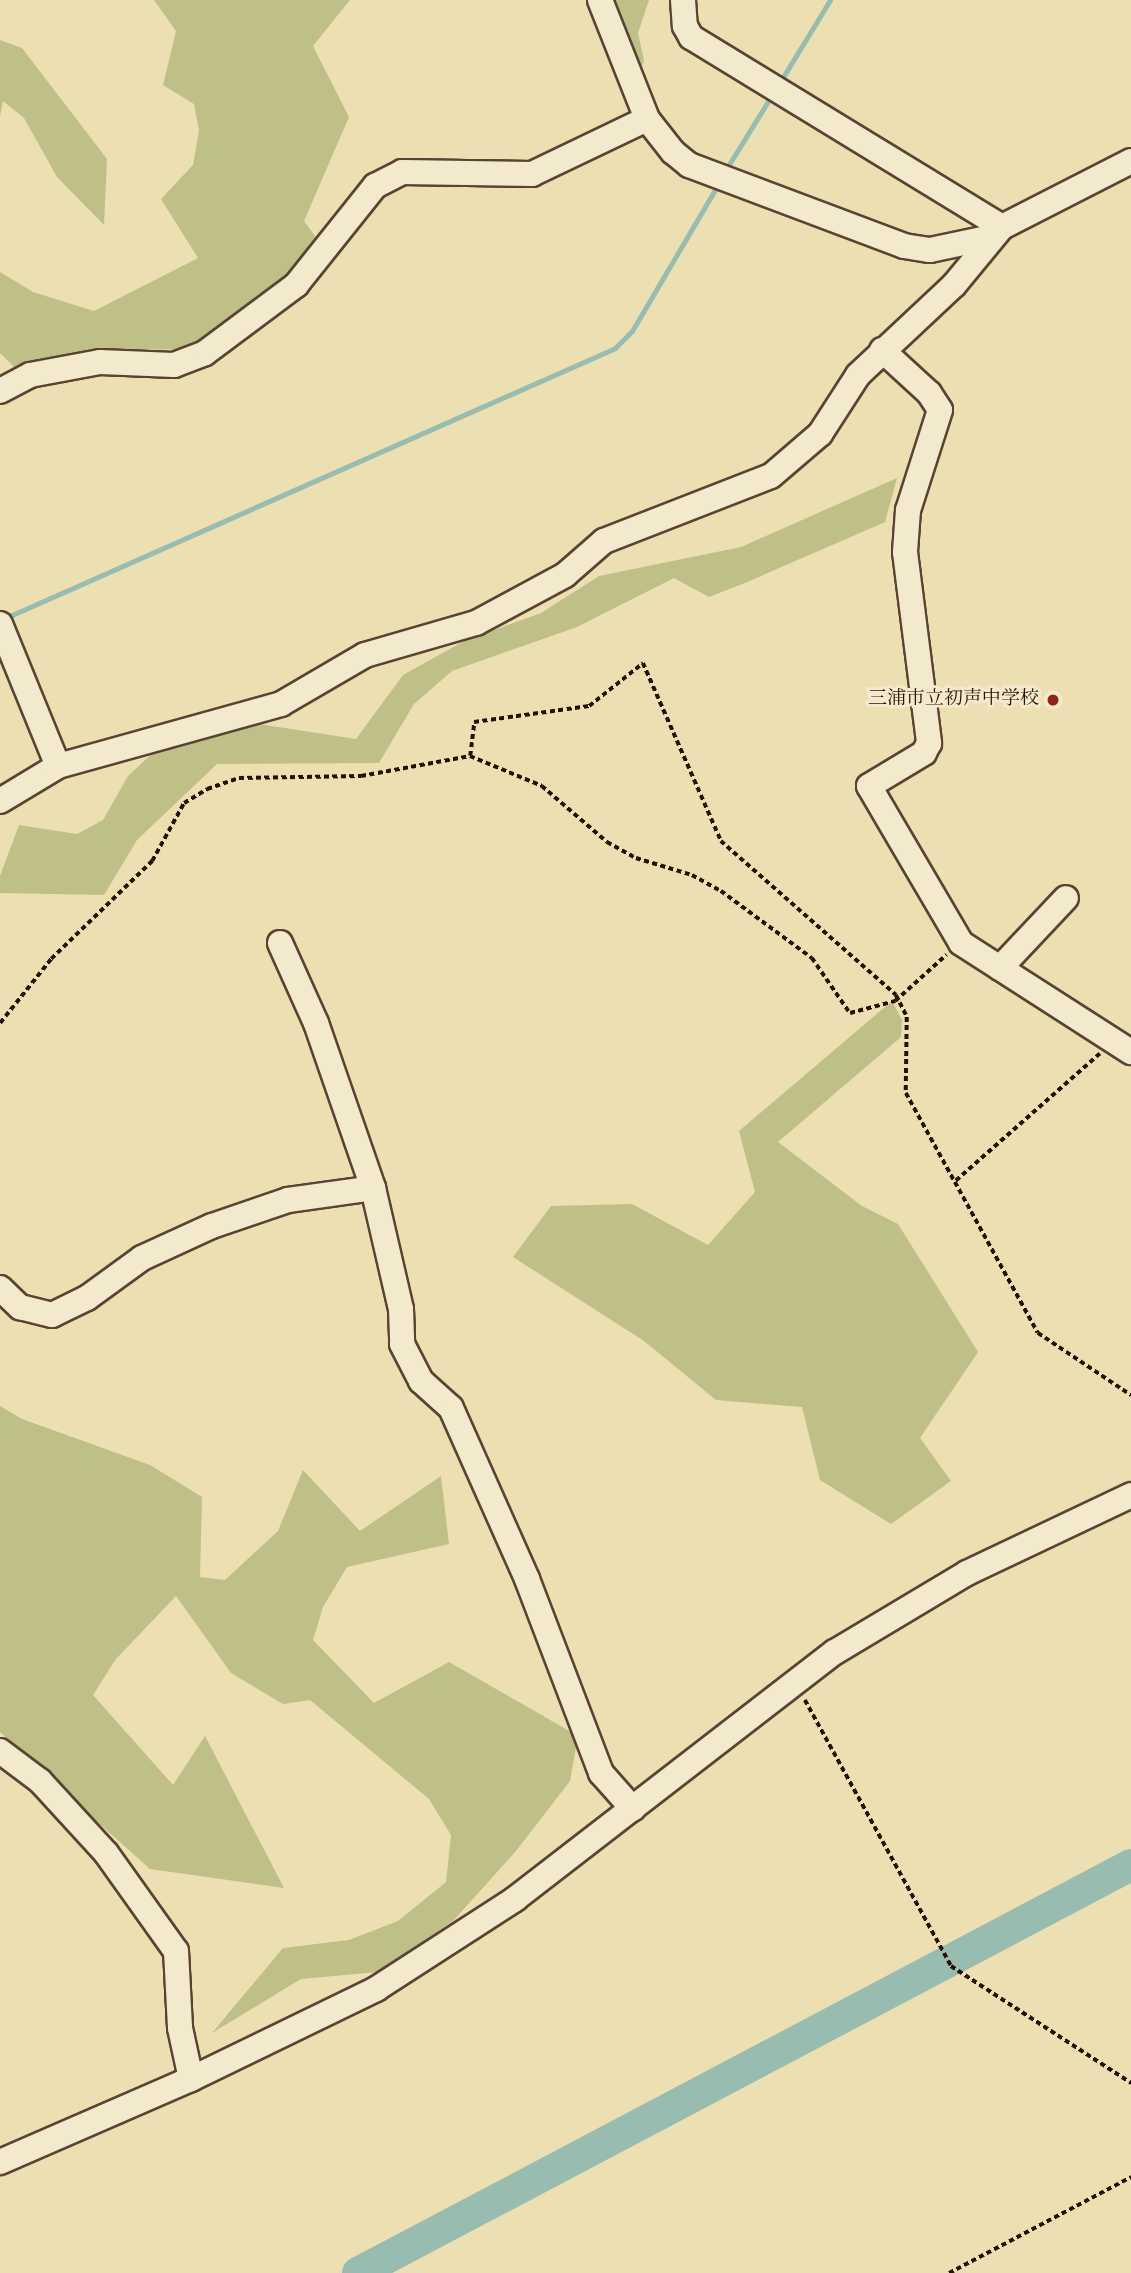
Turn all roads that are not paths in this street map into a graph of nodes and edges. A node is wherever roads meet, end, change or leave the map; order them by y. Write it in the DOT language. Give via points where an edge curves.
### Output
graph roads {
  1 [pos="600,0"];
  2 [pos="683,0"];
  3 [pos="647,119"];
  4 [pos="1131,161"];
  5 [pos="997,232"];
  6 [pos="882,350"];
  7 [pos="0,391"];
  8 [pos="2,628"];
  9 [pos="58,766"];
  10 [pos="0,801"];
  11 [pos="1066,898"];
  12 [pos="279,943"];
  13 [pos="1000,968"];
  14 [pos="1123,1046"];
  15 [pos="373,1188"];
  16 [pos="0,1288"];
  17 [pos="1131,1495"];
  18 [pos="0,1751"];
  19 [pos="633,1809"];
  20 [pos="191,2079"];
  21 [pos="0,2162"];
  1 -- 3 [label="street"];
  2 -- 5 [label="street" via="685,26 691,37"];
  3 -- 5 [label="street" via="673,152 711,175 904,246 930,250"];
  3 -- 7 [label="street" via="532,174 401,172 375,186 296,285 205,353 174,365 100,362 30,375"];
  4 -- 5 [label="street"];
  5 -- 6 [label="street" via="954,285"];
  6 -- 9 [label="street" via="858,375 820,434 771,476 604,541 565,575 518,603 476,623 365,655 281,704"];
  6 -- 13 [label="street" via="929,393 940,410 908,510 905,552 929,743 924,753 869,786 961,943"];
  8 -- 9 [label="street"];
  9 -- 10 [label="street"];
  11 -- 13 [label="street"];
  12 -- 15 [label="street" via="316,1023"];
  13 -- 14 [label="street"];
  15 -- 16 [label="street" via="288,1200 212,1226 142,1258 87,1298 52,1315 20,1307"];
  15 -- 19 [label="street" via="401,1309 402,1344 421,1381 451,1408 527,1578 601,1773"];
  17 -- 19 [label="street" via="967,1573 891,1616 795,1683"];
  18 -- 20 [label="street" via="40,1781 106,1853 176,1951 180,2028"];
  19 -- 20 [label="street" via="432,1955 328,2014"];
  20 -- 21 [label="street"];
}
